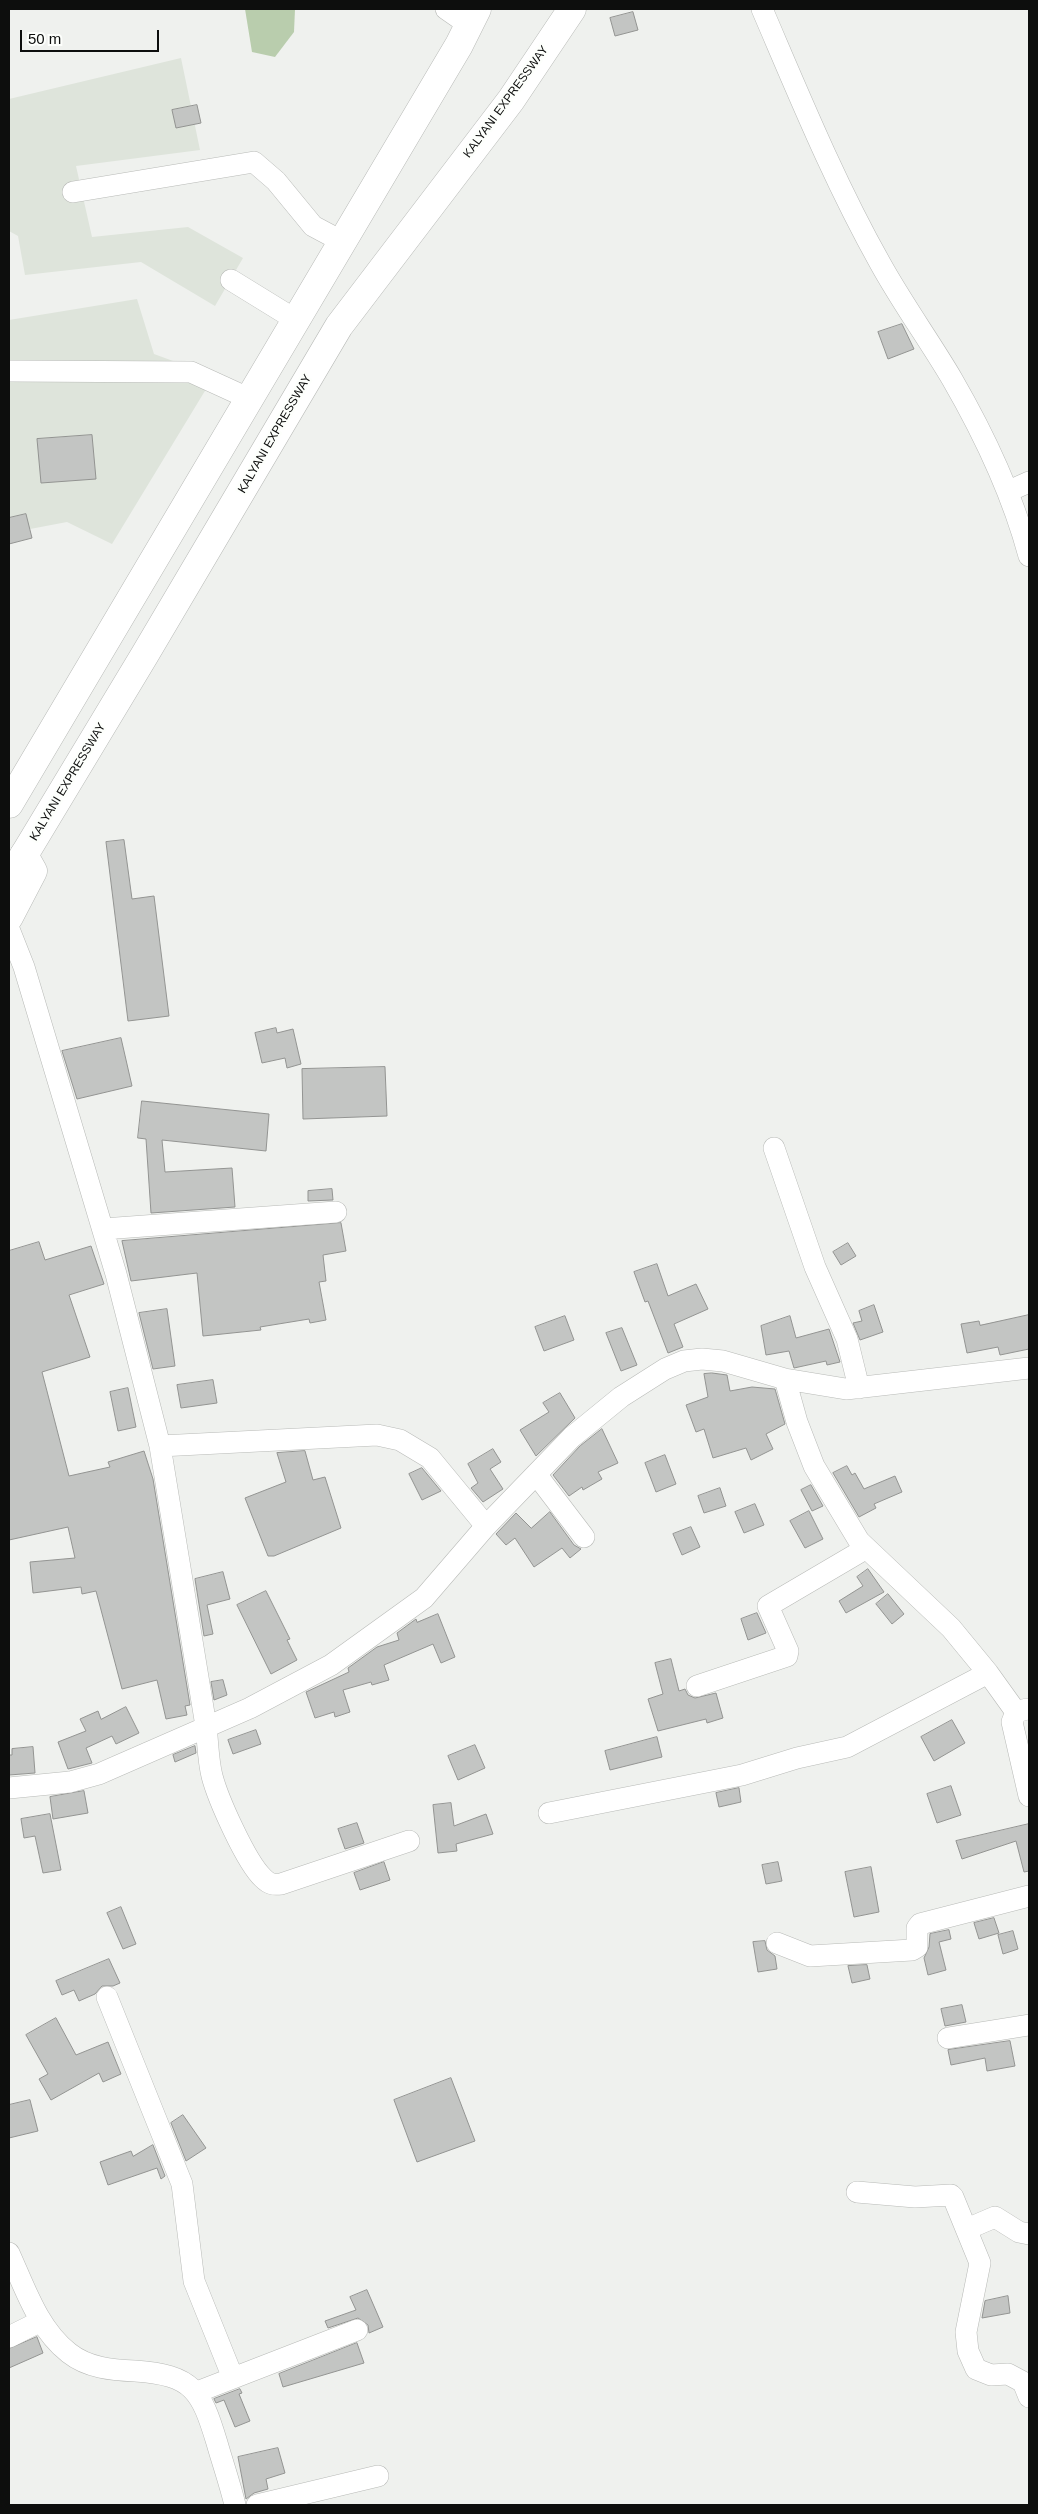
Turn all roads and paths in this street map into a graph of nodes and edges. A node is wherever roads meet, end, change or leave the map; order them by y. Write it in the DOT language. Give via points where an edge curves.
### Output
graph roads {
  1 [pos="446,9"];
  2 [pos="572,9"];
  3 [pos="762,9"];
  4 [pos="473,17"];
  5 [pos="73,192"];
  6 [pos="343,242"];
  7 [pos="231,280"];
  8 [pos="296,320"];
  9 [pos="9,371"];
  10 [pos="250,399"];
  11 [pos="1029,482"];
  12 [pos="1009,491"];
  13 [pos="1029,556"];
  14 [pos="9,804"];
  15 [pos="24,855"];
  16 [pos="9,880"];
  17 [pos="9,917"];
  18 [pos="9,929"];
  19 [pos="774,1148"];
  20 [pos="336,1212"];
  21 [pos="102,1229"];
  22 [pos="1029,1368"];
  23 [pos="785,1379"];
  24 [pos="859,1388"];
  25 [pos="160,1446"];
  26 [pos="536,1474"];
  27 [pos="486,1526"];
  28 [pos="584,1536"];
  29 [pos="865,1549"];
  30 [pos="988,1673"];
  31 [pos="697,1686"];
  32 [pos="1022,1711"];
  33 [pos="206,1726"];
  34 [pos="9,1788"];
  35 [pos="1029,1796"];
  36 [pos="549,1813"];
  37 [pos="409,1841"];
  38 [pos="1029,1896"];
  39 [pos="777,1943"];
  40 [pos="107,1997"];
  41 [pos="1029,2025"];
  42 [pos="948,2038"];
  43 [pos="857,2192"];
  44 [pos="967,2229"];
  45 [pos="1029,2234"];
  46 [pos="9,2253"];
  47 [pos="41,2321"];
  48 [pos="357,2330"];
  49 [pos="9,2337"];
  50 [pos="233,2378"];
  51 [pos="197,2392"];
  52 [pos="1029,2397"];
  53 [pos="378,2476"];
  54 [pos="235,2505"];
  55 [pos="257,2505"];
  1 -- 4 [label="street"];
  2 -- 15 [label="main road, KALYANI EXPRESSWAY" via="511,100 339,326"];
  3 -- 12 [label="street" via="828,163 856,219 956,386"];
  4 -- 6 [label="main road"];
  5 -- 6 [label="street" via="254,162 276,181 313,226"];
  6 -- 8 [label="main road"];
  7 -- 8 [label="street"];
  8 -- 10 [label="main road"];
  9 -- 10 [label="street" via="191,372"];
  10 -- 14 [label="main road"];
  11 -- 12 [label="street"];
  12 -- 13 [label="street"];
  15 -- 16 [label="main road, KALYANI EXPRESSWAY"];
  15 -- 17 [label="main road" via="33,871"];
  18 -- 21 [label="street" via="24,967"];
  19 -- 24 [label="street" via="815,1267 846,1339"];
  20 -- 21 [label="street"];
  21 -- 25 [label="street"];
  22 -- 24 [label="street"];
  23 -- 24 [label="street"];
  23 -- 26 [label="street" via="723,1361 684,1361 621,1397 579,1431"];
  23 -- 29 [label="street" via="814,1466"];
  25 -- 27 [label="street" via="377,1436 400,1440 430,1458"];
  25 -- 33 [label="street"];
  26 -- 27 [label="street"];
  26 -- 28 [label="street"];
  27 -- 33 [label="street" via="424,1598 384,1629 324,1669 250,1708"];
  29 -- 30 [label="street" via="933,1608"];
  29 -- 31 [label="street" via="768,1606 788,1651 787,1656"];
  30 -- 32 [label="street"];
  30 -- 36 [label="street" via="847,1747 742,1775"];
  32 -- 35 [label="street" via="1012,1722"];
  33 -- 34 [label="street" via="87,1778"];
  33 -- 37 [label="street" via="218,1796 254,1867 272,1885"];
  38 -- 39 [label="street" via="920,1924 917,1928 918,1947 912,1950 810,1956"];
  40 -- 50 [label="street" via="182,2184 194,2281"];
  41 -- 42 [label="street"];
  43 -- 44 [label="street" via="915,2198 950,2195"];
  44 -- 45 [label="street" via="996,2217 1019,2232"];
  44 -- 52 [label="street" via="980,2263 966,2332 968,2351 976,2369 991,2375 1008,2374 1023,2382"];
  46 -- 47 [label="street"];
  47 -- 49 [label="street"];
  47 -- 51 [label="street" via="57,2342 86,2363 103,2368 170,2375"];
  48 -- 50 [label="street"];
  50 -- 51 [label="street"];
  51 -- 54 [label="street" via="207,2410"];
  53 -- 55 [label="street"];
}
